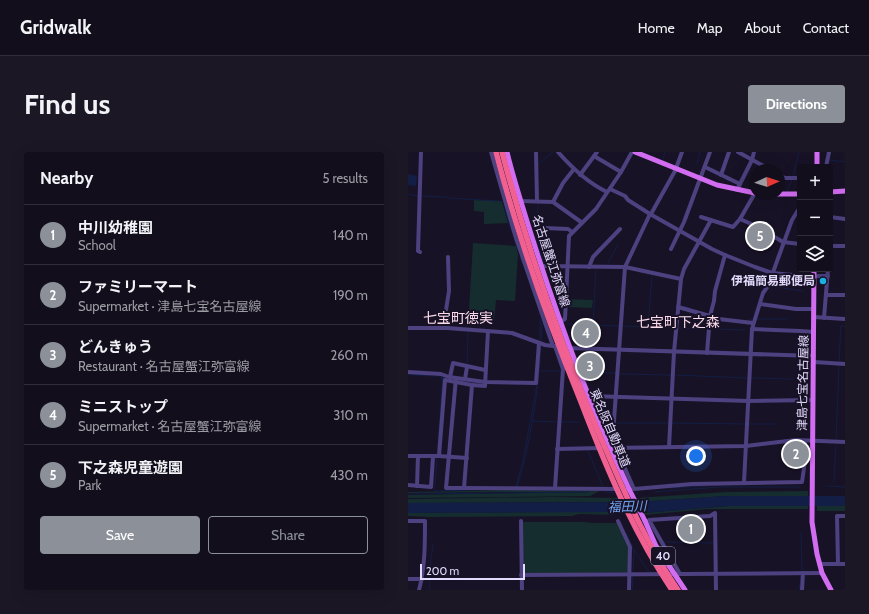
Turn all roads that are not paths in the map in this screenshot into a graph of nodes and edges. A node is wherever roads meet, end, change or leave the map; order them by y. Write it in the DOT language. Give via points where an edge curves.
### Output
graph roads {
  1 [pos="421,152"];
  2 [pos="491,152"];
  3 [pos="496,152"];
  4 [pos="502,152"];
  5 [pos="507,152"];
  6 [pos="536,152"];
  7 [pos="558,152"];
  8 [pos="633,152"];
  9 [pos="682,152"];
  10 [pos="710,152"];
  11 [pos="729,152"];
  12 [pos="738,152"];
  13 [pos="754,152"];
  14 [pos="817,152"];
  15 [pos="829,152"];
  16 [pos="642,153"];
  17 [pos="595,154"];
  18 [pos="752,160"];
  19 [pos="759,164"];
  20 [pos="817,164"];
  21 [pos="827,164"];
  22 [pos="705,167"];
  23 [pos="574,169"];
  24 [pos="676,169"];
  25 [pos="620,172"];
  26 [pos="580,174"];
  27 [pos="721,175"];
  28 [pos="700,178"];
  29 [pos="785,178"];
  30 [pos="797,178"];
  31 [pos="740,184"];
  32 [pos="609,190"];
  33 [pos="737,190"];
  34 [pos="845,191"];
  35 [pos="749,192"];
  36 [pos="833,192"];
  37 [pos="785,194"];
  38 [pos="797,194"];
  39 [pos="751,200"];
  40 [pos="520,201"];
  41 [pos="537,201"];
  42 [pos="553,202"];
  43 [pos="797,212"];
  44 [pos="651,214"];
  45 [pos="702,217"];
  46 [pos="833,217"];
  47 [pos="740,219"];
  48 [pos="845,219"];
  49 [pos="711,220"];
  50 [pos="582,222"];
  51 [pos="544,228"];
  52 [pos="620,229"];
  53 [pos="680,231"];
  54 [pos="572,232"];
  55 [pos="700,242"];
  56 [pos="783,242"];
  57 [pos="797,244"];
  58 [pos="833,246"];
  59 [pos="845,246"];
  60 [pos="671,249"];
  61 [pos="420,252"];
  62 [pos="725,255"];
  63 [pos="448,257"];
  64 [pos="541,266"];
  65 [pos="567,267"];
  66 [pos="589,267"];
  67 [pos="625,267"];
  68 [pos="814,272"];
  69 [pos="828,272"];
  70 [pos="772,273"];
  71 [pos="814,276"];
  72 [pos="828,276"];
  73 [pos="681,279"];
  74 [pos="826,295"];
  75 [pos="845,295"];
  76 [pos="760,304"];
  77 [pos="678,307"];
  78 [pos="814,309"];
  79 [pos="710,317"];
  80 [pos="814,317"];
  81 [pos="824,318"];
  82 [pos="845,319"];
  83 [pos="560,322"];
  84 [pos="753,323"];
  85 [pos="408,328"];
  86 [pos="447,328"];
  87 [pos="752,329"];
  88 [pos="488,331"];
  89 [pos="814,332"];
  90 [pos="539,342"];
  91 [pos="554,346"];
  92 [pos="570,348"];
  93 [pos="619,350"];
  94 [pos="674,352"];
  95 [pos="707,353"];
  96 [pos="751,354"];
  97 [pos="814,359"];
  98 [pos="845,364"];
  99 [pos="467,367"];
  100 [pos="485,370"];
  101 [pos="408,372"];
  102 [pos="447,378"];
  103 [pos="465,379"];
  104 [pos="455,380"];
  105 [pos="485,382"];
  106 [pos="472,385"];
  107 [pos="589,396"];
  108 [pos="616,397"];
  109 [pos="671,398"];
  110 [pos="813,400"];
  111 [pos="749,401"];
  112 [pos="805,441"];
  113 [pos="812,441"];
  114 [pos="845,442"];
  115 [pos="746,446"];
  116 [pos="669,447"];
  117 [pos="613,448"];
  118 [pos="557,449"];
  119 [pos="408,456"];
  120 [pos="418,456"];
  121 [pos="436,456"];
  122 [pos="449,457"];
  123 [pos="466,458"];
  124 [pos="744,482"];
  125 [pos="408,485"];
  126 [pos="417,486"];
  127 [pos="464,488"];
  128 [pos="555,488"];
  129 [pos="632,489"];
  130 [pos="845,516"];
  131 [pos="521,520"];
  132 [pos="408,521"];
  133 [pos="618,522"];
  134 [pos="820,564"];
  135 [pos="838,564"];
  136 [pos="845,564"];
  137 [pos="803,573"];
  138 [pos="822,573"];
  139 [pos="629,574"];
  140 [pos="677,574"];
  141 [pos="716,574"];
  142 [pos="522,575"];
  143 [pos="408,579"];
  144 [pos="422,579"];
  145 [pos="419,590"];
  146 [pos="522,590"];
  147 [pos="629,590"];
  148 [pos="672,590"];
  149 [pos="678,590"];
  150 [pos="685,590"];
  151 [pos="716,590"];
  152 [pos="802,590"];
  153 [pos="831,590"];
  1 -- 61 [label="street" via="418,251"];
  2 -- 91 [label="street" via="517,241"];
  3 -- 148 [label="highway, 東名阪自動車道, bridge" via="532,270 584,412 629,515"];
  4 -- 149 [label="highway, 東名阪自動車道, bridge" via="540,275 588,406 639,523 654,553"];
  5 -- 40 [label="main road, 名古屋蟹江弥富線 / 40"];
  6 -- 41 [label="street"];
  7 -- 23 [label="street"];
  8 -- 16 [label="main road"];
  8 -- 25 [label="street"];
  9 -- 24 [label="street"];
  10 -- 22 [label="street"];
  11 -- 27 [label="street"];
  12 -- 18 [label="street"];
  13 -- 18 [label="street"];
  14 -- 20 [label="main road"];
  15 -- 21 [label="street"];
  16 -- 24 [label="main road"];
  17 -- 25 [label="street"];
  17 -- 26 [label="street"];
  18 -- 19 [label="street"];
  18 -- 31 [label="street"];
  22 -- 27 [label="street"];
  22 -- 28 [label="street"];
  23 -- 26 [label="street"];
  23 -- 42 [label="street"];
  24 -- 28 [label="main road"];
  24 -- 44 [label="street"];
  25 -- 32 [label="street"];
  26 -- 32 [label="street" via="595,186"];
  27 -- 31 [label="street"];
  28 -- 33 [label="main road"];
  28 -- 53 [label="street"];
  29 -- 30 [label="street"];
  31 -- 33 [label="street"];
  32 -- 44 [label="street" via="625,196"];
  32 -- 50 [label="street" via="596,209"];
  33 -- 35 [label="main road"];
  34 -- 36 [label="main road"];
  37 -- 38 [label="main road"];
  39 -- 47 [label="street"];
  40 -- 41 [label="street"];
  40 -- 64 [label="main road, 名古屋蟹江弥富線 / 40"];
  41 -- 42 [label="street"];
  42 -- 50 [label="street"];
  43 -- 56 [label="street"];
  44 -- 53 [label="street"];
  44 -- 67 [label="street"];
  45 -- 49 [label="street"];
  46 -- 48 [label="street"];
  47 -- 49 [label="street" via="733,227"];
  47 -- 56 [label="street"];
  49 -- 55 [label="street"];
  50 -- 54 [label="street"];
  51 -- 54 [label="street" via="568,229"];
  52 -- 66 [label="street" via="593,257"];
  53 -- 55 [label="street"];
  53 -- 60 [label="street"];
  54 -- 65 [label="street" via="569,236"];
  55 -- 62 [label="street"];
  55 -- 73 [label="street"];
  56 -- 57 [label="street"];
  56 -- 70 [label="street"];
  58 -- 59 [label="street"];
  62 -- 70 [label="street"];
  62 -- 79 [label="street"];
  63 -- 86 [label="street"];
  64 -- 65 [label="street"];
  64 -- 83 [label="main road, 名古屋蟹江弥富線 / 40"];
  65 -- 66 [label="street"];
  65 -- 83 [label="street" via="565,319"];
  66 -- 67 [label="street"];
  67 -- 73 [label="street"];
  67 -- 93 [label="street"];
  68 -- 71 [label="main road, 津島七宝名古屋線"];
  69 -- 72 [label="street"];
  70 -- 71 [label="street"];
  70 -- 76 [label="street"];
  71 -- 72 [label="street"];
  71 -- 78 [label="main road, 津島七宝名古屋線"];
  72 -- 74 [label="street"];
  73 -- 77 [label="street"];
  74 -- 75 [label="street"];
  74 -- 81 [label="street"];
  76 -- 78 [label="street"];
  76 -- 84 [label="street"];
  77 -- 79 [label="street"];
  77 -- 94 [label="street"];
  78 -- 80 [label="main road, 津島七宝名古屋線"];
  79 -- 84 [label="street"];
  79 -- 95 [label="street"];
  80 -- 81 [label="street"];
  80 -- 89 [label="main road, 津島七宝名古屋線"];
  81 -- 82 [label="street"];
  83 -- 92 [label="main road, 名古屋蟹江弥富線 / 40"];
  84 -- 87 [label="street"];
  85 -- 86 [label="street"];
  86 -- 88 [label="street"];
  87 -- 89 [label="street"];
  87 -- 96 [label="street"];
  88 -- 90 [label="street" via="514,334"];
  88 -- 100 [label="street"];
  89 -- 97 [label="main road, 津島七宝名古屋線"];
  90 -- 91 [label="street"];
  90 -- 105 [label="street" via="536,383"];
  91 -- 92 [label="street"];
  91 -- 118 [label="street" via="563,369"];
  92 -- 93 [label="street"];
  92 -- 107 [label="main road, 名古屋蟹江弥富線 / 40"];
  93 -- 94 [label="street"];
  93 -- 108 [label="street"];
  94 -- 95 [label="street"];
  94 -- 109 [label="street"];
  95 -- 96 [label="street"];
  96 -- 97 [label="street"];
  96 -- 111 [label="street"];
  97 -- 98 [label="street"];
  97 -- 110 [label="main road, 津島七宝名古屋線"];
  99 -- 100 [label="street"];
  99 -- 102 [label="street" via="453,363"];
  99 -- 103 [label="street"];
  100 -- 105 [label="street"];
  101 -- 102 [label="street" via="441,374"];
  102 -- 104 [label="street"];
  102 -- 121 [label="street"];
  103 -- 104 [label="street"];
  103 -- 105 [label="street"];
  104 -- 106 [label="street"];
  104 -- 122 [label="street"];
  105 -- 106 [label="street" via="485,386"];
  106 -- 123 [label="street"];
  107 -- 108 [label="street"];
  107 -- 117 [label="main road, 名古屋蟹江弥富線 / 40"];
  108 -- 109 [label="street"];
  108 -- 117 [label="street"];
  109 -- 111 [label="street"];
  109 -- 116 [label="street"];
  110 -- 111 [label="street"];
  110 -- 113 [label="main road, 津島七宝名古屋線"];
  111 -- 115 [label="street"];
  112 -- 113 [label="street"];
  112 -- 115 [label="street"];
  112 -- 124 [label="street" via="802,482"];
  113 -- 114 [label="street"];
  113 -- 134 [label="main road, 津島七宝名古屋線" via="812,508 814,538"];
  115 -- 116 [label="street"];
  115 -- 124 [label="street"];
  116 -- 117 [label="street"];
  117 -- 118 [label="street"];
  117 -- 129 [label="main road, 名古屋蟹江弥富線 / 40"];
  118 -- 128 [label="street"];
  119 -- 120 [label="street"];
  120 -- 121 [label="street"];
  120 -- 126 [label="street"];
  121 -- 122 [label="street"];
  121 -- 126 [label="street" via="431,487"];
  122 -- 123 [label="street"];
  122 -- 127 [label="street" via="446,488"];
  123 -- 127 [label="street"];
  124 -- 129 [label="street"];
  125 -- 126 [label="street"];
  127 -- 128 [label="street"];
  128 -- 129 [label="street"];
  129 -- 140 [label="main road, 名古屋蟹江弥富線 / 40, bridge" via="656,546"];
  130 -- 135 [label="street" via="837,516"];
  131 -- 142 [label="street"];
  132 -- 144 [label="street" via="425,521"];
  133 -- 139 [label="street" via="630,547"];
  134 -- 135 [label="street"];
  134 -- 138 [label="main road, 津島七宝名古屋線"];
  135 -- 136 [label="street"];
  137 -- 138 [label="street"];
  137 -- 141 [label="street"];
  137 -- 152 [label="street"];
  138 -- 153 [label="main road, 津島七宝名古屋線"];
  139 -- 140 [label="street"];
  139 -- 142 [label="street"];
  139 -- 147 [label="street"];
  140 -- 141 [label="street"];
  140 -- 141 [label="street" via="649,520 710,516 715,513"];
  140 -- 150 [label="main road, 名古屋蟹江弥富線 / 40"];
  141 -- 151 [label="street"];
  142 -- 146 [label="street"];
  143 -- 144 [label="street"];
  144 -- 145 [label="street"];
}
